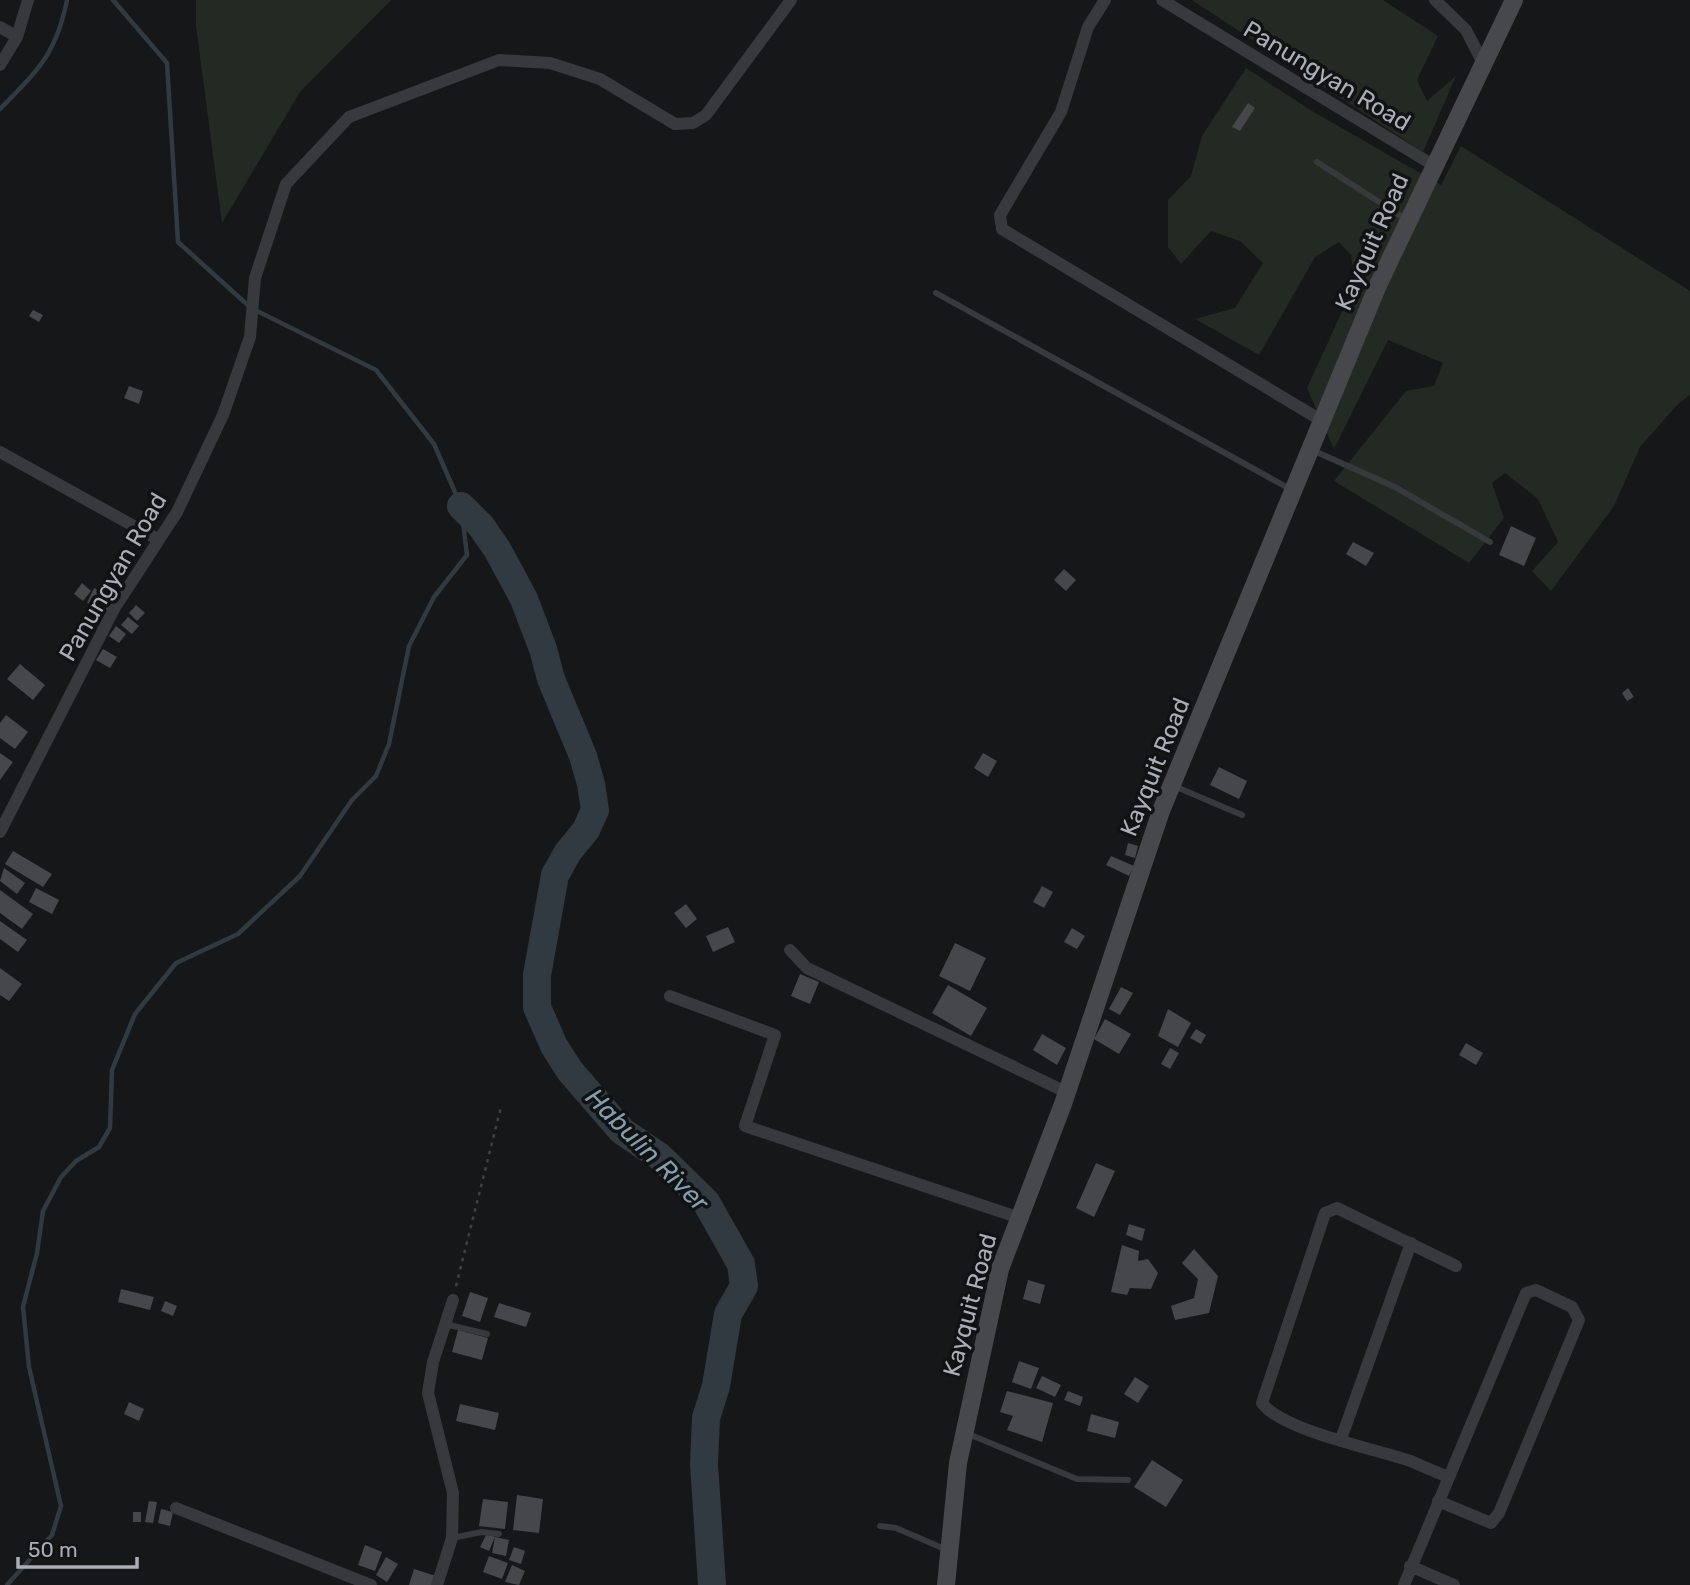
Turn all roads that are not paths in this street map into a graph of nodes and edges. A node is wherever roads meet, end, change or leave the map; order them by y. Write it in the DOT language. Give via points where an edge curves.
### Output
graph roads {
  1 [pos="28,0"];
  2 [pos="792,0"];
  3 [pos="1105,0"];
  4 [pos="1162,0"];
  5 [pos="1435,0"];
  6 [pos="1514,0"];
  7 [pos="0,27"];
  8 [pos="17,37"];
  9 [pos="1483,63"];
  10 [pos="0,65"];
  11 [pos="1317,162"];
  12 [pos="1433,165"];
  13 [pos="1407,220"];
  14 [pos="936,293"];
  15 [pos="1324,422"];
  16 [pos="1312,450"];
  17 [pos="0,452"];
  18 [pos="1295,491"];
  19 [pos="159,540"];
  20 [pos="1490,542"];
  21 [pos="1172,786"];
  22 [pos="1242,815"];
  23 [pos="0,832"];
  24 [pos="790,950"];
  25 [pos="670,996"];
  26 [pos="1066,1092"];
  27 [pos="1020,1218"];
  28 [pos="1410,1243"];
  29 [pos="1456,1266"];
  30 [pos="453,1300"];
  31 [pos="445,1324"];
  32 [pos="487,1334"];
  33 [pos="964,1432"];
  34 [pos="1342,1439"];
  35 [pos="1448,1478"];
  36 [pos="1128,1480"];
  37 [pos="1438,1501"];
  38 [pos="176,1508"];
  39 [pos="880,1526"];
  40 [pos="499,1534"];
  41 [pos="452,1538"];
  42 [pos="949,1551"];
  43 [pos="1410,1566"];
  44 [pos="371,1585"];
  45 [pos="438,1585"];
  46 [pos="946,1585"];
  47 [pos="1404,1585"];
  48 [pos="1454,1585"];
  1 -- 8 [label="street"];
  2 -- 19 [label="street, Panungyan Road" via="706,115 694,123 675,124 600,79 550,63 499,60 349,117 286,184 255,278 250,337 223,415"];
  3 -- 15 [label="street" via="1088,27 1061,112 1000,215 1002,229"];
  4 -- 12 [label="street, Panungyan Road"];
  5 -- 9 [label="street" via="1466,30"];
  6 -- 9 [label="street, Kayquit Road"];
  7 -- 8 [label="street"];
  8 -- 10 [label="street"];
  9 -- 12 [label="street, Kayquit Road"];
  11 -- 13 [label="lane"];
  12 -- 13 [label="street, Kayquit Road"];
  13 -- 15 [label="street, Kayquit Road"];
  14 -- 18 [label="lane"];
  15 -- 16 [label="street, Kayquit Road"];
  16 -- 18 [label="street, Kayquit Road"];
  16 -- 20 [label="lane" via="1395,488"];
  17 -- 19 [label="street"];
  18 -- 21 [label="street, Kayquit Road"];
  19 -- 23 [label="street, Panungyan Road" via="114,609"];
  21 -- 22 [label="lane"];
  21 -- 26 [label="street, Kayquit Road"];
  24 -- 26 [label="street" via="807,968"];
  25 -- 27 [label="street" via="775,1035 745,1126"];
  26 -- 27 [label="street, Kayquit Road"];
  27 -- 33 [label="street, Kayquit Road" via="1000,1269"];
  28 -- 29 [label="street"];
  28 -- 34 [label="street"];
  28 -- 34 [label="street" via="1337,1208 1325,1213 1262,1403 1270,1413"];
  30 -- 31 [label="street"];
  31 -- 32 [label="lane"];
  31 -- 41 [label="street" via="428,1393 453,1493"];
  33 -- 36 [label="lane" via="1077,1479"];
  33 -- 42 [label="street, Kayquit Road"];
  34 -- 35 [label="street"];
  35 -- 37 [label="street"];
  35 -- 37 [label="street" via="1526,1293 1536,1290 1572,1307 1579,1320 1500,1513 1491,1522"];
  37 -- 43 [label="street"];
  38 -- 44 [label="street"];
  39 -- 42 [label="lane" via="896,1528"];
  40 -- 41 [label="lane"];
  41 -- 45 [label="street"];
  42 -- 46 [label="street, Kayquit Road"];
  43 -- 47 [label="street"];
  43 -- 48 [label="street"];
}
